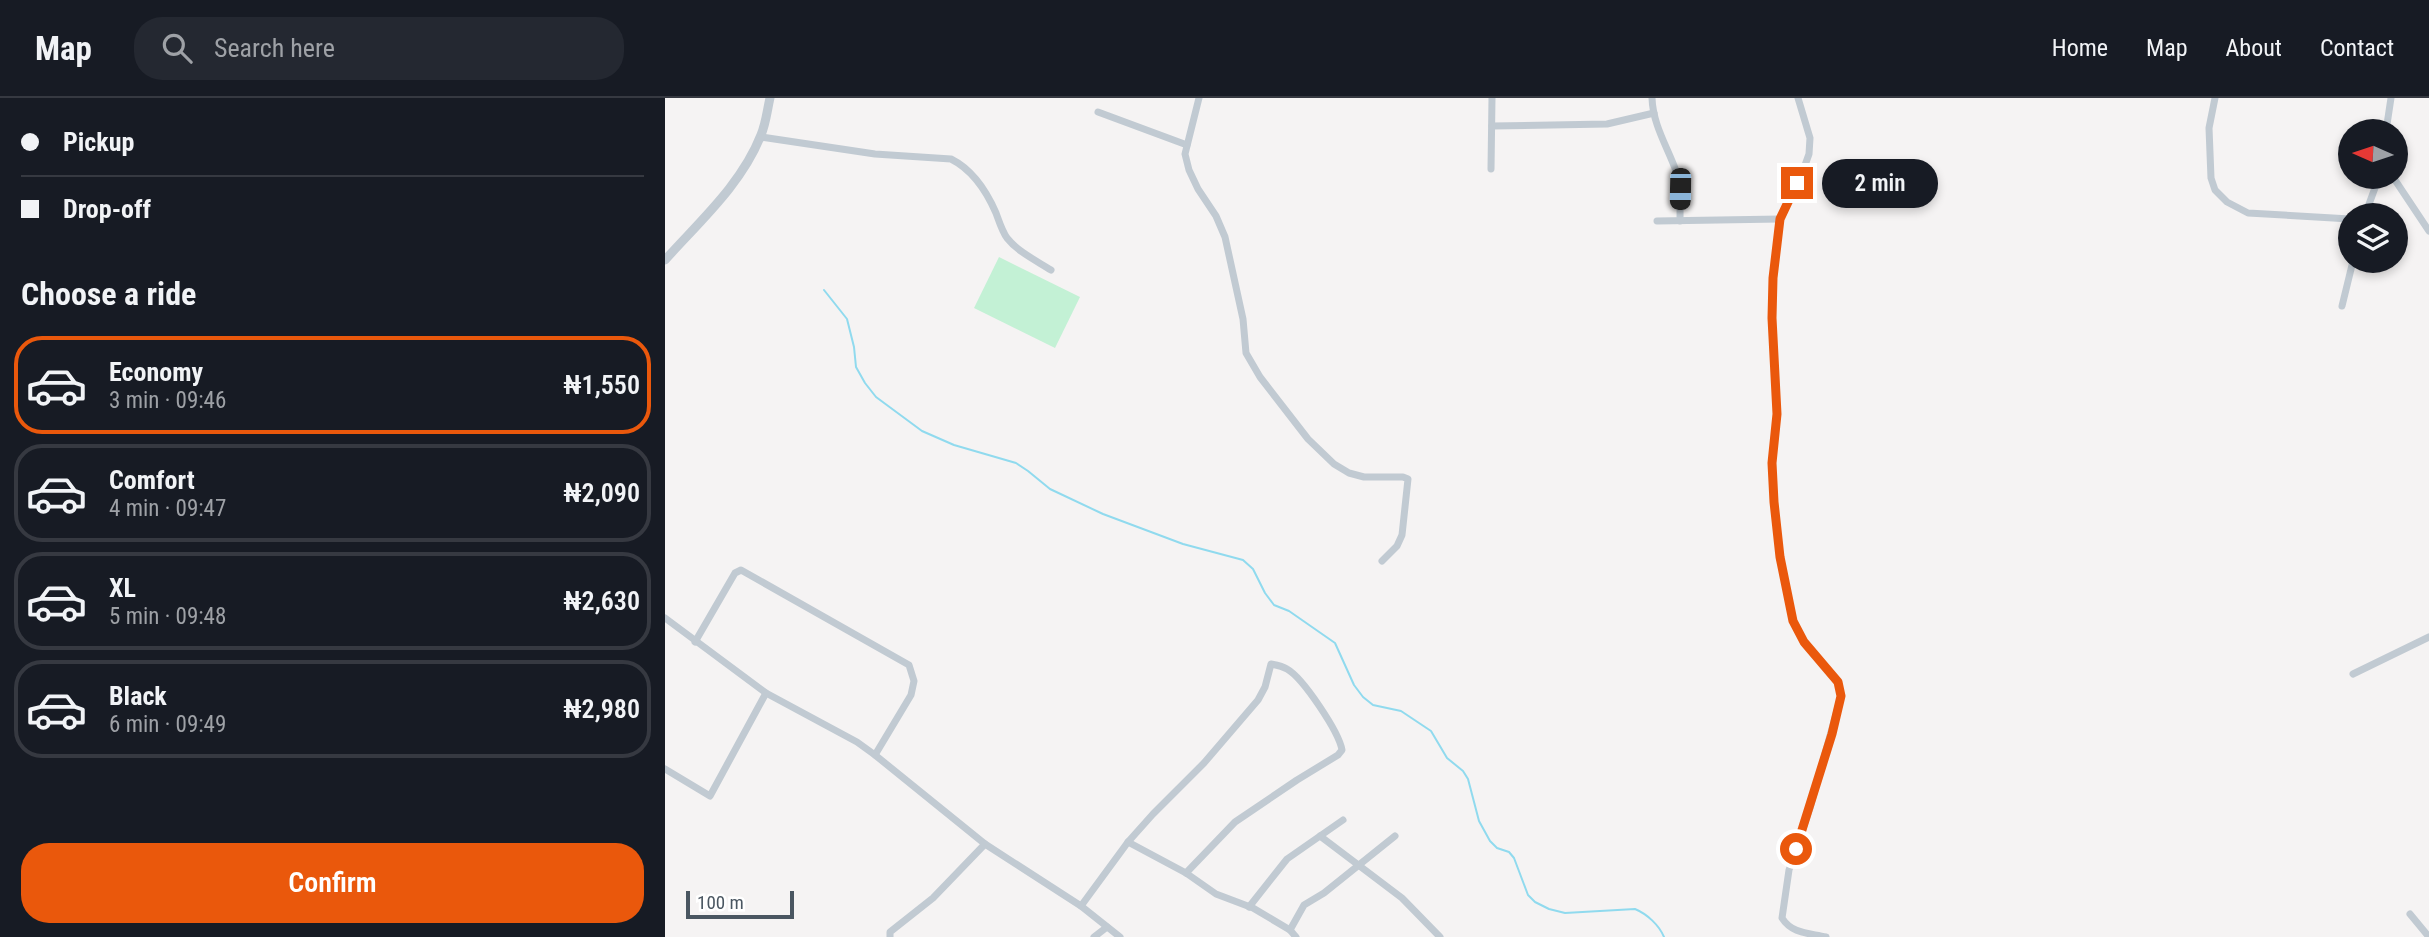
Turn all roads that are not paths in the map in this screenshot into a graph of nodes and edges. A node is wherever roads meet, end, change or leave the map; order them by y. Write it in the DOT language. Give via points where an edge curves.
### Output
graph roads {
  1 [pos="770,98"];
  2 [pos="1199,98"];
  3 [pos="1492,98"];
  4 [pos="1652,98"];
  5 [pos="1798,98"];
  6 [pos="2215,98"];
  7 [pos="2391,98"];
  8 [pos="1098,112"];
  9 [pos="1654,113"];
  10 [pos="2388,119"];
  11 [pos="1492,126"];
  12 [pos="761,137"];
  13 [pos="1187,145"];
  14 [pos="1491,169"];
  15 [pos="2401,189"];
  16 [pos="2338,218"];
  17 [pos="1780,219"];
  18 [pos="1657,221"];
  19 [pos="1680,221"];
  20 [pos="2429,231"];
  21 [pos="665,260"];
  22 [pos="1051,270"];
  23 [pos="2351,273"];
  24 [pos="2342,306"];
  25 [pos="1382,561"];
  26 [pos="665,618"];
  27 [pos="2429,637"];
  28 [pos="695,642"];
  29 [pos="2353,674"];
  30 [pos="766,693"];
  31 [pos="875,755"];
  32 [pos="665,769"];
  33 [pos="1343,820"];
  34 [pos="1320,836"];
  35 [pos="1395,836"];
  36 [pos="1128,842"];
  37 [pos="985,844"];
  38 [pos="1359,865"];
  39 [pos="1186,873"];
  40 [pos="1081,906"];
  41 [pos="1249,907"];
  42 [pos="2410,914"];
  43 [pos="1107,927"];
  44 [pos="1290,930"];
  45 [pos="890,937"];
  46 [pos="1094,937"];
  47 [pos="1120,937"];
  48 [pos="1296,937"];
  49 [pos="1440,937"];
  50 [pos="1826,937"];
  51 [pos="2429,937"];
  1 -- 12 [label="street"];
  2 -- 13 [label="street"];
  3 -- 11 [label="street"];
  4 -- 9 [label="street"];
  5 -- 17 [label="street" via="1810,138 1809,154"];
  6 -- 16 [label="street" via="2209,128 2211,178 2227,202 2248,213"];
  7 -- 10 [label="street"];
  8 -- 13 [label="street"];
  9 -- 11 [label="street" via="1607,124"];
  9 -- 19 [label="street" via="1680,189"];
  11 -- 14 [label="street"];
  12 -- 21 [label="street" via="735,182"];
  12 -- 22 [label="street" via="875,154 951,159 979,183 1005,236"];
  13 -- 25 [label="street" via="1189,170 1225,237 1246,353 1260,377 1308,439 1334,464 1364,477 1408,479 1402,536"];
  15 -- 20 [label="street"];
  17 -- 19 [label="street"];
  17 -- 50 [label="street" via="1773,278 1777,414 1772,463 1780,557 1793,621 1804,642 1838,682 1841,696 1789,870 1782,918 1795,931"];
  18 -- 19 [label="street"];
  23 -- 24 [label="street"];
  26 -- 28 [label="street"];
  27 -- 29 [label="street"];
  28 -- 30 [label="street"];
  28 -- 31 [label="street" via="741,570 909,664 914,681 911,695"];
  30 -- 31 [label="street"];
  30 -- 32 [label="street" via="710,796"];
  31 -- 37 [label="street"];
  33 -- 34 [label="street"];
  34 -- 38 [label="street"];
  34 -- 41 [label="street" via="1287,859"];
  35 -- 38 [label="street"];
  36 -- 39 [label="street"];
  36 -- 39 [label="street" via="1258,700 1271,664 1286,668 1314,698 1342,750 1235,822"];
  36 -- 40 [label="street"];
  37 -- 40 [label="street"];
  37 -- 45 [label="street" via="933,898 890,932"];
  38 -- 44 [label="street" via="1304,905"];
  38 -- 49 [label="street" via="1402,898"];
  39 -- 41 [label="street" via="1216,894"];
  40 -- 43 [label="street"];
  41 -- 44 [label="street"];
  42 -- 51 [label="street"];
  43 -- 46 [label="street"];
  43 -- 47 [label="street"];
  44 -- 48 [label="street"];
}
